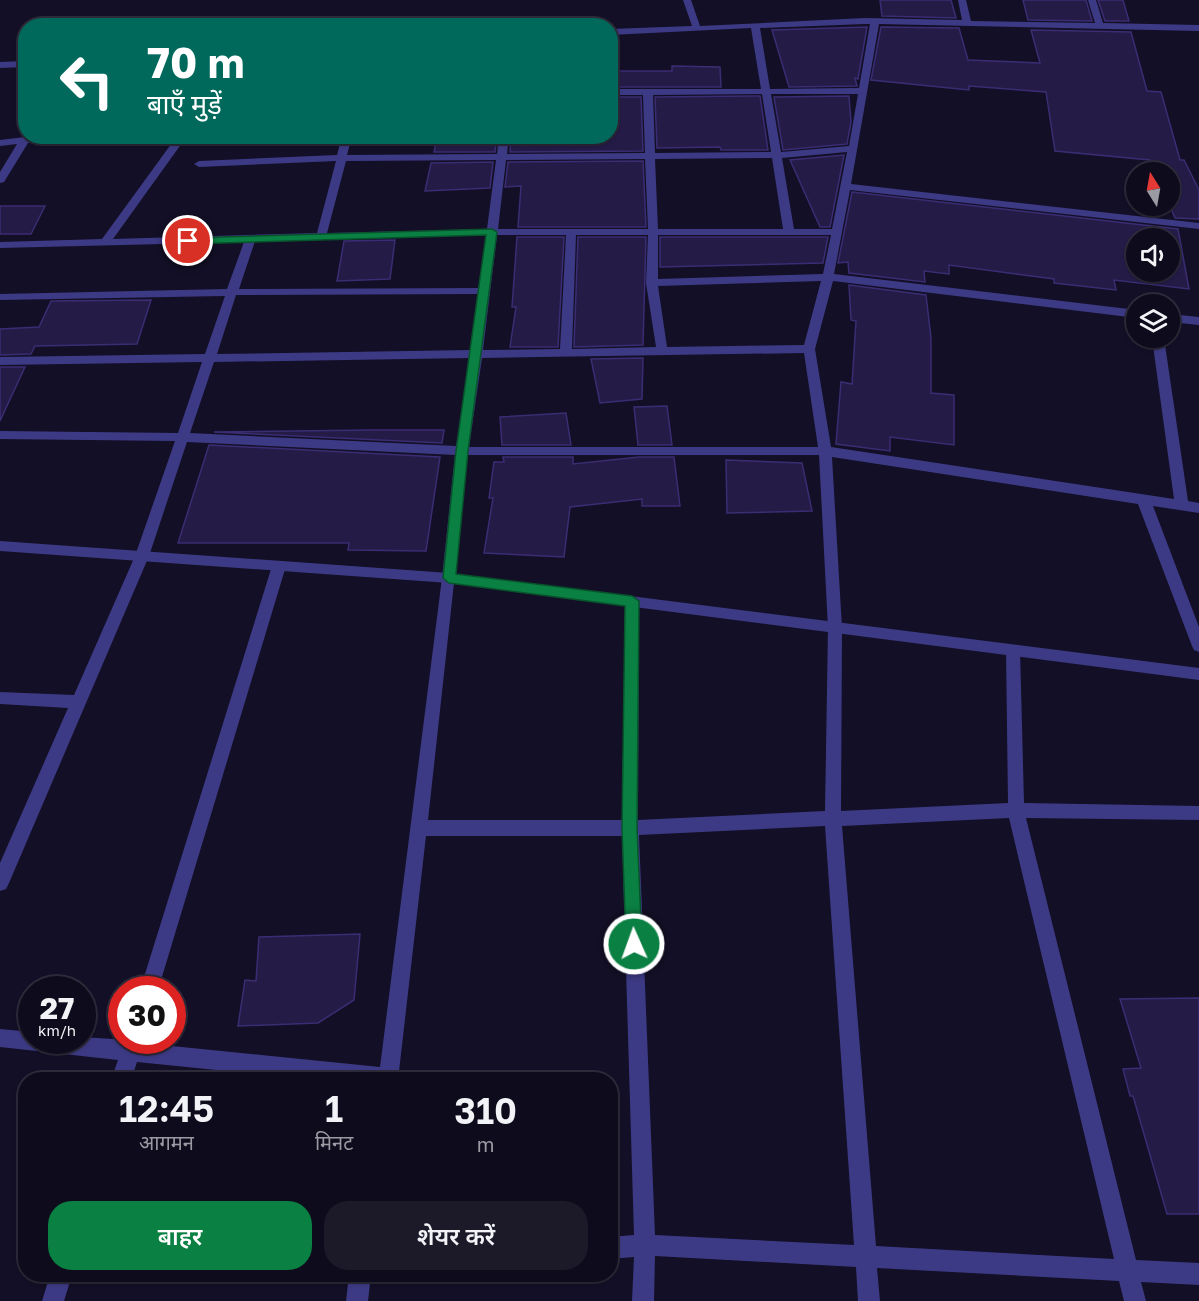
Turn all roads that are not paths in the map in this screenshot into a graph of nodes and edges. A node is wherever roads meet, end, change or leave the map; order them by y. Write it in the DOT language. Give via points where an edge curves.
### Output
graph roads {
  1 [pos="687,0"];
  2 [pos="962,0"];
  3 [pos="1092,0"];
  4 [pos="874,21"];
  5 [pos="967,23"];
  6 [pos="755,26"];
  7 [pos="1100,27"];
  8 [pos="697,28"];
  9 [pos="1199,28"];
  10 [pos="618,32"];
  11 [pos="18,64"];
  12 [pos="0,65"];
  13 [pos="766,90"];
  14 [pos="648,91"];
  15 [pos="862,91"];
  16 [pos="618,92"];
  17 [pos="18,141"];
  18 [pos="0,142"];
  19 [pos="22,144"];
  20 [pos="177,144"];
  21 [pos="344,144"];
  22 [pos="503,144"];
  23 [pos="853,149"];
  24 [pos="777,155"];
  25 [pos="501,156"];
  26 [pos="650,156"];
  27 [pos="340,158"];
  28 [pos="199,164"];
  29 [pos="0,180"];
  30 [pos="845,186"];
  31 [pos="1199,226"];
  32 [pos="492,232"];
  33 [pos="571,232"];
  34 [pos="653,232"];
  35 [pos="789,232"];
  36 [pos="836,232"];
  37 [pos="321,237"];
  38 [pos="250,239"];
  39 [pos="105,243"];
  40 [pos="0,245"];
  41 [pos="828,277"];
  42 [pos="652,282"];
  43 [pos="484,291"];
  44 [pos="232,292"];
  45 [pos="0,297"];
  46 [pos="1126,313"];
  47 [pos="1180,319"];
  48 [pos="1199,321"];
  49 [pos="1159,348"];
  50 [pos="809,349"];
  51 [pos="566,351"];
  52 [pos="662,351"];
  53 [pos="477,352"];
  54 [pos="210,357"];
  55 [pos="0,361"];
  56 [pos="0,435"];
  57 [pos="183,437"];
  58 [pos="462,451"];
  59 [pos="825,451"];
  60 [pos="1144,501"];
  61 [pos="1182,505"];
  62 [pos="1199,507"];
  63 [pos="0,546"];
  64 [pos="142,556"];
  65 [pos="279,566"];
  66 [pos="449,578"];
  67 [pos="632,601"];
  68 [pos="835,628"];
  69 [pos="1199,646"];
  70 [pos="1013,650"];
  71 [pos="1199,675"];
  72 [pos="0,698"];
  73 [pos="78,702"];
  74 [pos="1016,810"];
  75 [pos="1199,813"];
  76 [pos="833,817"];
  77 [pos="419,828"];
  78 [pos="630,828"];
  79 [pos="0,883"];
  80 [pos="153,976"];
  81 [pos="0,1038"];
  82 [pos="108,1045"];
  83 [pos="186,1053"];
  84 [pos="129,1054"];
  85 [pos="123,1072"];
  86 [pos="333,1072"];
  87 [pos="389,1072"];
  88 [pos="645,1245"];
  89 [pos="618,1247"];
  90 [pos="864,1256"];
  91 [pos="1126,1271"];
  92 [pos="1199,1274"];
  93 [pos="59,1282"];
  94 [pos="359,1282"];
  95 [pos="53,1301"];
  96 [pos="357,1301"];
  97 [pos="643,1301"];
  98 [pos="869,1301"];
  99 [pos="1135,1301"];
  1 -- 8 [label="street"];
  2 -- 5 [label="street"];
  3 -- 7 [label="street"];
  4 -- 5 [label="street"];
  4 -- 6 [label="street"];
  4 -- 15 [label="street"];
  5 -- 7 [label="street"];
  6 -- 8 [label="street"];
  6 -- 13 [label="street"];
  7 -- 9 [label="street"];
  8 -- 10 [label="street"];
  11 -- 12 [label="street"];
  13 -- 14 [label="street"];
  13 -- 15 [label="street"];
  13 -- 24 [label="street"];
  14 -- 16 [label="street"];
  14 -- 26 [label="street"];
  15 -- 23 [label="street"];
  17 -- 18 [label="street"];
  19 -- 29 [label="street"];
  20 -- 39 [label="street"];
  21 -- 27 [label="street"];
  22 -- 25 [label="street"];
  23 -- 24 [label="street"];
  23 -- 30 [label="street"];
  24 -- 26 [label="street"];
  24 -- 35 [label="street"];
  25 -- 26 [label="street"];
  25 -- 27 [label="street"];
  25 -- 32 [label="street"];
  26 -- 34 [label="street"];
  27 -- 28 [label="street"];
  27 -- 37 [label="street"];
  30 -- 31 [label="street"];
  30 -- 36 [label="street"];
  32 -- 33 [label="street"];
  32 -- 37 [label="street"];
  32 -- 43 [label="street"];
  33 -- 34 [label="street"];
  33 -- 51 [label="street"];
  34 -- 35 [label="street"];
  34 -- 42 [label="street"];
  35 -- 36 [label="street"];
  36 -- 41 [label="street"];
  37 -- 38 [label="street"];
  38 -- 39 [label="street"];
  38 -- 44 [label="street"];
  39 -- 40 [label="street"];
  41 -- 42 [label="street"];
  41 -- 46 [label="street"];
  41 -- 50 [label="street"];
  42 -- 52 [label="street"];
  43 -- 44 [label="street"];
  43 -- 53 [label="street"];
  44 -- 45 [label="street"];
  44 -- 54 [label="street"];
  47 -- 48 [label="street"];
  49 -- 61 [label="street"];
  50 -- 52 [label="street"];
  50 -- 59 [label="street"];
  51 -- 52 [label="street"];
  51 -- 53 [label="street"];
  53 -- 54 [label="street"];
  53 -- 58 [label="street"];
  54 -- 55 [label="street"];
  54 -- 57 [label="street"];
  56 -- 57 [label="street"];
  57 -- 58 [label="street"];
  57 -- 64 [label="street"];
  58 -- 59 [label="street"];
  58 -- 66 [label="street"];
  59 -- 60 [label="street"];
  59 -- 68 [label="street"];
  60 -- 61 [label="street"];
  60 -- 69 [label="street"];
  61 -- 62 [label="street"];
  63 -- 64 [label="street"];
  64 -- 65 [label="street"];
  64 -- 73 [label="street"];
  65 -- 66 [label="street"];
  65 -- 80 [label="street"];
  66 -- 67 [label="street"];
  66 -- 77 [label="street"];
  67 -- 68 [label="street"];
  67 -- 78 [label="street"];
  68 -- 70 [label="street"];
  68 -- 76 [label="street"];
  70 -- 71 [label="street"];
  70 -- 74 [label="street"];
  72 -- 73 [label="street"];
  73 -- 79 [label="street"];
  74 -- 75 [label="street"];
  74 -- 76 [label="street"];
  74 -- 91 [label="street"];
  76 -- 78 [label="street"];
  76 -- 90 [label="street"];
  77 -- 78 [label="street"];
  77 -- 87 [label="street"];
  78 -- 88 [label="street"];
  81 -- 82 [label="street"];
  83 -- 86 [label="street"];
  84 -- 85 [label="street"];
  88 -- 89 [label="street"];
  88 -- 90 [label="street"];
  88 -- 97 [label="street"];
  90 -- 91 [label="street"];
  90 -- 98 [label="street"];
  91 -- 92 [label="street"];
  91 -- 99 [label="street"];
  93 -- 95 [label="street"];
  94 -- 96 [label="street"];
}
